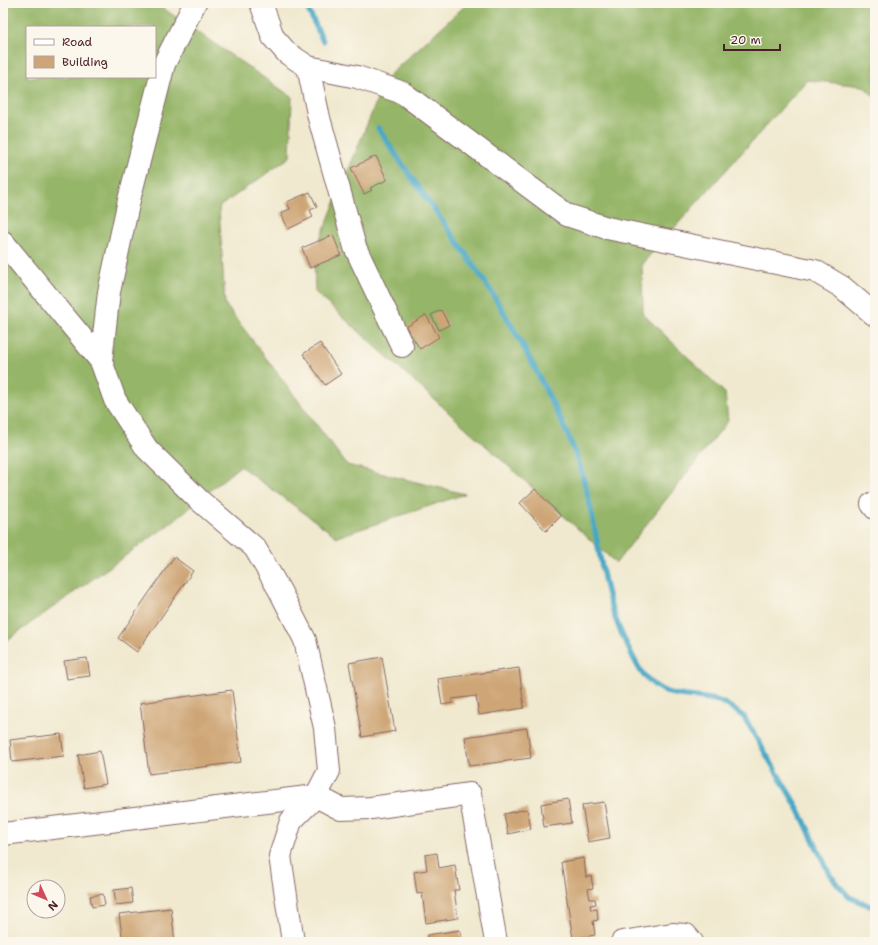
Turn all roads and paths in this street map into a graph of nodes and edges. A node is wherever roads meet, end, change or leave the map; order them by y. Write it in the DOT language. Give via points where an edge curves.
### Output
graph roads {
  1 [pos="195,3"];
  2 [pos="262,3"];
  3 [pos="308,68"];
  4 [pos="3,242"];
  5 [pos="875,315"];
  6 [pos="402,346"];
  7 [pos="101,361"];
  8 [pos="316,796"];
  9 [pos="3,834"];
  10 [pos="293,942"];
  11 [pos="496,942"];
  12 [pos="622,942"];
  13 [pos="692,942"];
  1 -- 7 [label="street" via="164,64 110,292"];
  2 -- 3 [label="street" via="273,37 287,53"];
  3 -- 5 [label="street" via="357,77 403,93 567,215 607,228 815,271 842,287"];
  3 -- 6 [label="street" via="319,118 355,247"];
  4 -- 7 [label="street"];
  7 -- 8 [label="street" via="115,400 147,449 199,500 255,548 305,640 325,728 329,770"];
  8 -- 9 [label="street"];
  8 -- 10 [label="street" via="291,821 280,856"];
  8 -- 11 [label="street" via="341,809 370,808 470,794"];
  12 -- 13 [label="street" via="672,934 686,935"];
}
